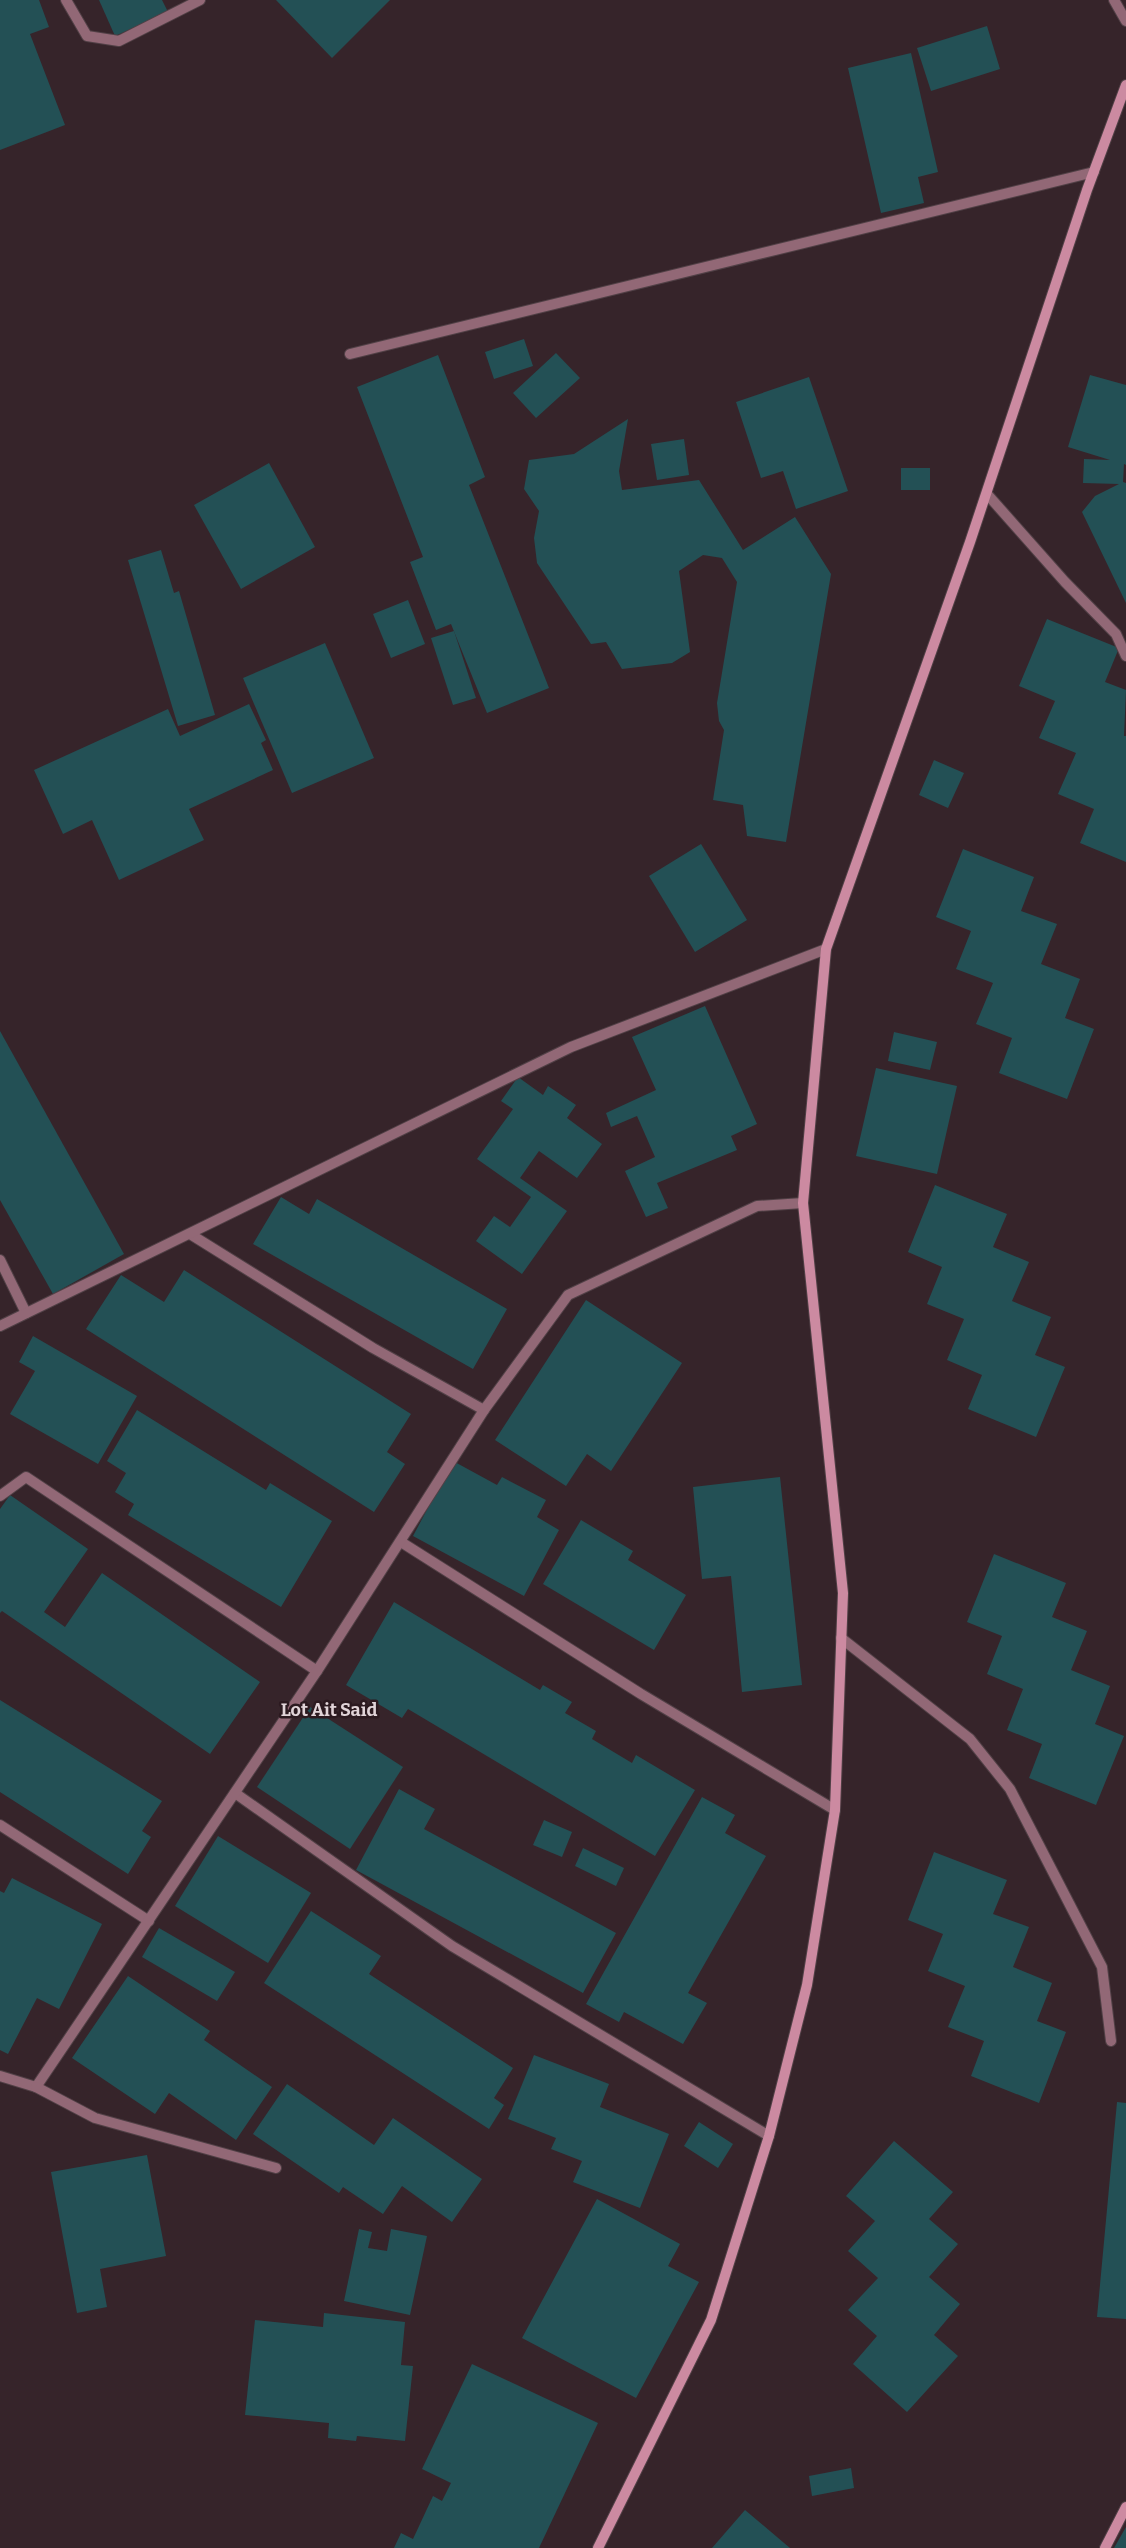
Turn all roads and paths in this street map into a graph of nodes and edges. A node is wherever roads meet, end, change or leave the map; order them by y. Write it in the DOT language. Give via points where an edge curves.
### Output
graph roads {
  1 [pos="66,0"];
  2 [pos="200,0"];
  3 [pos="1114,0"];
  4 [pos="1126,21"];
  5 [pos="1126,85"];
  6 [pos="1094,172"];
  7 [pos="350,354"];
  8 [pos="987,494"];
  9 [pos="1126,656"];
  10 [pos="826,949"];
  11 [pos="803,1203"];
  12 [pos="190,1234"];
  13 [pos="0,1260"];
  14 [pos="26,1313"];
  15 [pos="0,1326"];
  16 [pos="484,1410"];
  17 [pos="0,1496"];
  18 [pos="401,1542"];
  19 [pos="841,1638"];
  20 [pos="317,1671"];
  21 [pos="235,1793"];
  22 [pos="835,1810"];
  23 [pos="0,1824"];
  24 [pos="149,1922"];
  25 [pos="1111,2041"];
  26 [pos="0,2076"];
  27 [pos="36,2087"];
  28 [pos="769,2136"];
  29 [pos="276,2168"];
  30 [pos="1126,2508"];
  31 [pos="598,2548"];
  32 [pos="1105,2548"];
  1 -- 2 [label="street" via="86,36 119,41"];
  3 -- 4 [label="street"];
  5 -- 6 [label="street"];
  6 -- 7 [label="street"];
  6 -- 8 [label="street"];
  8 -- 9 [label="street" via="1116,634"];
  8 -- 10 [label="street"];
  10 -- 11 [label="street"];
  10 -- 12 [label="street" via="571,1047"];
  11 -- 16 [label="street" via="757,1206 568,1295"];
  11 -- 19 [label="street" via="843,1593"];
  12 -- 14 [label="street"];
  12 -- 16 [label="street" via="373,1348"];
  13 -- 14 [label="street"];
  14 -- 15 [label="street"];
  16 -- 18 [label="street"];
  17 -- 20 [label="street" via="26,1477"];
  18 -- 20 [label="street"];
  18 -- 22 [label="street" via="641,1694"];
  19 -- 22 [label="street"];
  19 -- 25 [label="street" via="970,1739 1010,1788 1102,1967"];
  20 -- 21 [label="street"];
  21 -- 24 [label="street"];
  21 -- 28 [label="street" via="452,1946"];
  22 -- 28 [label="street" via="807,1985"];
  23 -- 24 [label="street"];
  24 -- 27 [label="street"];
  26 -- 27 [label="street"];
  27 -- 29 [label="street" via="95,2118"];
  28 -- 31 [label="street" via="711,2320"];
  30 -- 32 [label="street"];
}
